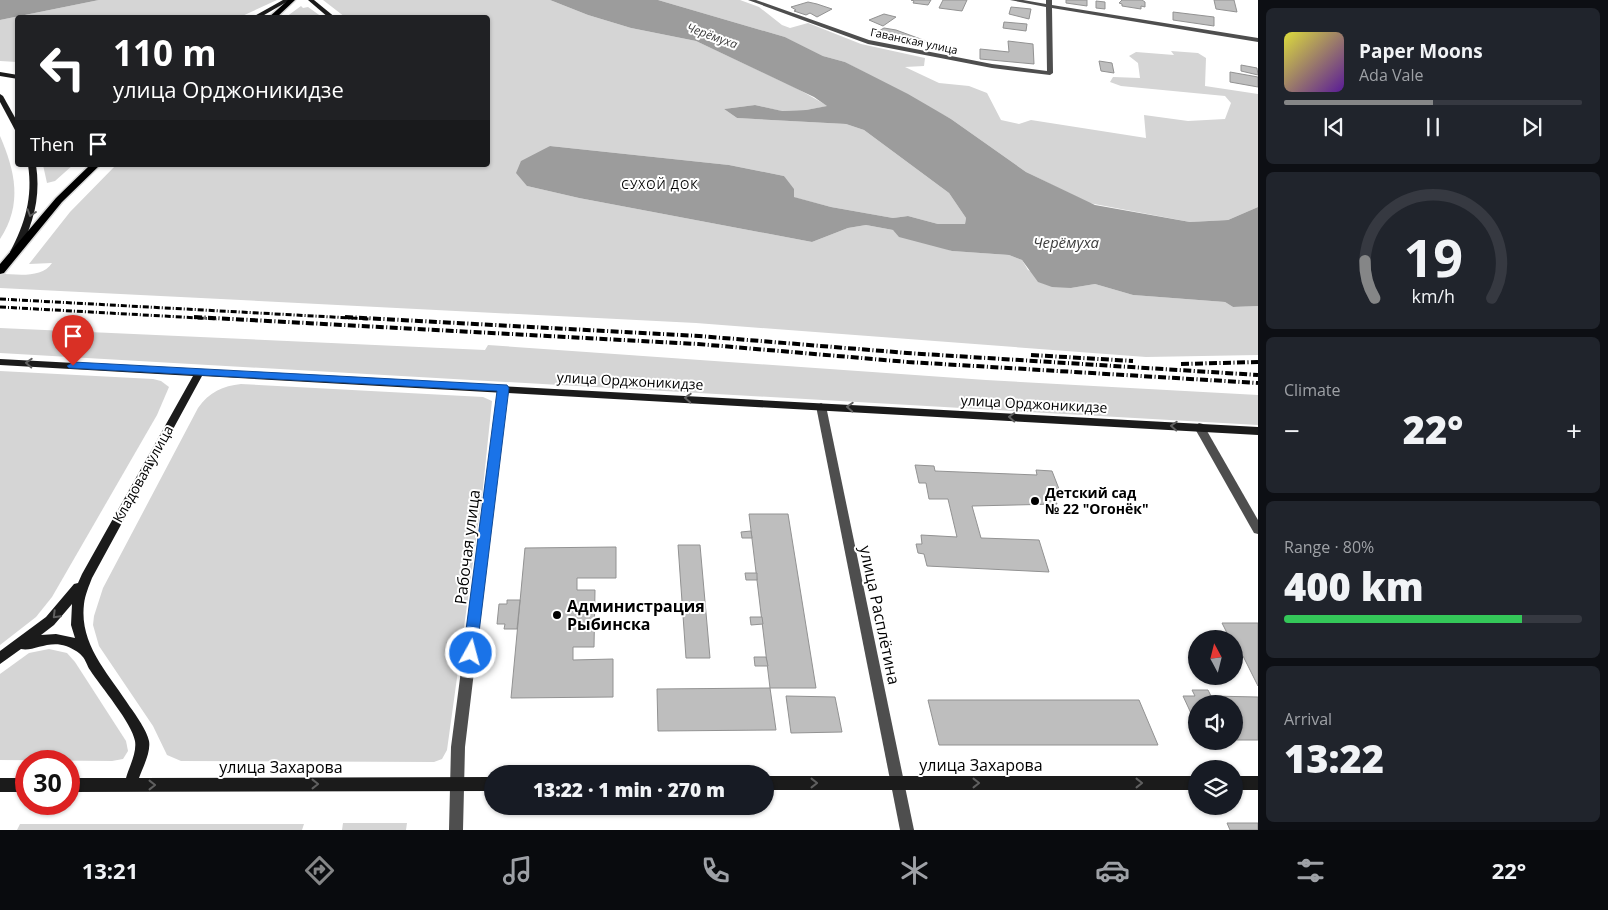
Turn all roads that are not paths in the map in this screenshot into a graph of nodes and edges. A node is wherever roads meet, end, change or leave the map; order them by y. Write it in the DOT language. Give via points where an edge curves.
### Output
graph roads {
  1 [pos="287,0"];
  2 [pos="292,0"];
  3 [pos="311,0"];
  4 [pos="750,0"];
  5 [pos="777,0"];
  6 [pos="1013,0"];
  7 [pos="1049,3"];
  8 [pos="773,6"];
  9 [pos="260,15"];
  10 [pos="274,15"];
  11 [pos="329,15"];
  12 [pos="1258,40"];
  13 [pos="15,69"];
  14 [pos="0,70"];
  15 [pos="0,74"];
  16 [pos="15,76"];
  17 [pos="0,96"];
  18 [pos="15,124"];
  19 [pos="32,167"];
  20 [pos="93,167"];
  21 [pos="3,267"];
  22 [pos="0,362"];
  23 [pos="200,372"];
  24 [pos="503,388"];
  25 [pos="821,406"];
  26 [pos="1200,427"];
  27 [pos="1258,431"];
  28 [pos="1258,530"];
  29 [pos="86,577"];
  30 [pos="87,654"];
  31 [pos="2,657"];
  32 [pos="774,783"];
  33 [pos="897,783"];
  34 [pos="1188,783"];
  35 [pos="1243,783"];
  36 [pos="1258,783"];
  37 [pos="457,784"];
  38 [pos="484,784"];
  39 [pos="80,785"];
  40 [pos="130,785"];
  41 [pos="15,786"];
  42 [pos="1,788"];
  43 [pos="456,830"];
  44 [pos="907,830"];
  1 -- 9 [label="street"];
  2 -- 10 [label="main road"];
  3 -- 11 [label="street"];
  4 -- 8 [label="street, Гаванская улица"];
  5 -- 8 [label="street"];
  6 -- 7 [label="street"];
  7 -- 8 [label="street, Гаванская улица" via="1050,73 868,42"];
  7 -- 12 [label="street"];
  13 -- 14 [label="street"];
  15 -- 16 [label="street"];
  17 -- 18 [label="street"];
  19 -- 21 [label="street, one-way" via="36,189 33,204 22,235"];
  20 -- 21 [label="main road" via="59,200"];
  23 -- 22 [label="street, улица Орджоникидзе, one-way"];
  23 -- 24 [label="street, улица Орджоникидзе"];
  23 -- 29 [label="street, Кладовая улица"];
  25 -- 24 [label="street, улица Орджоникидзе, one-way"];
  24 -- 37 [label="street, Рабочая улица" via="458,747"];
  26 -- 25 [label="street, улица Орджоникидзе, one-way"];
  25 -- 33 [label="street, улица Расплётина"];
  26 -- 27 [label="street, улица Орджоникидзе"];
  26 -- 28 [label="street"];
  29 -- 30 [label="street" via="76,618"];
  29 -- 31 [label="street, one-way" via="50,621"];
  30 -- 31 [label="street" via="77,644 54,638 30,642"];
  30 -- 40 [label="street" via="142,741"];
  32 -- 33 [label="street, улица Захарова, one-way"];
  33 -- 34 [label="street, улица Захарова, one-way"];
  33 -- 44 [label="street, улица Расплётина"];
  35 -- 36 [label="street"];
  37 -- 38 [label="street, улица Захарова"];
  40 -- 37 [label="street, улица Захарова, one-way"];
  37 -- 43 [label="street, Рабочая улица"];
  39 -- 40 [label="street, улица Захарова"];
  41 -- 42 [label="street"];
}
